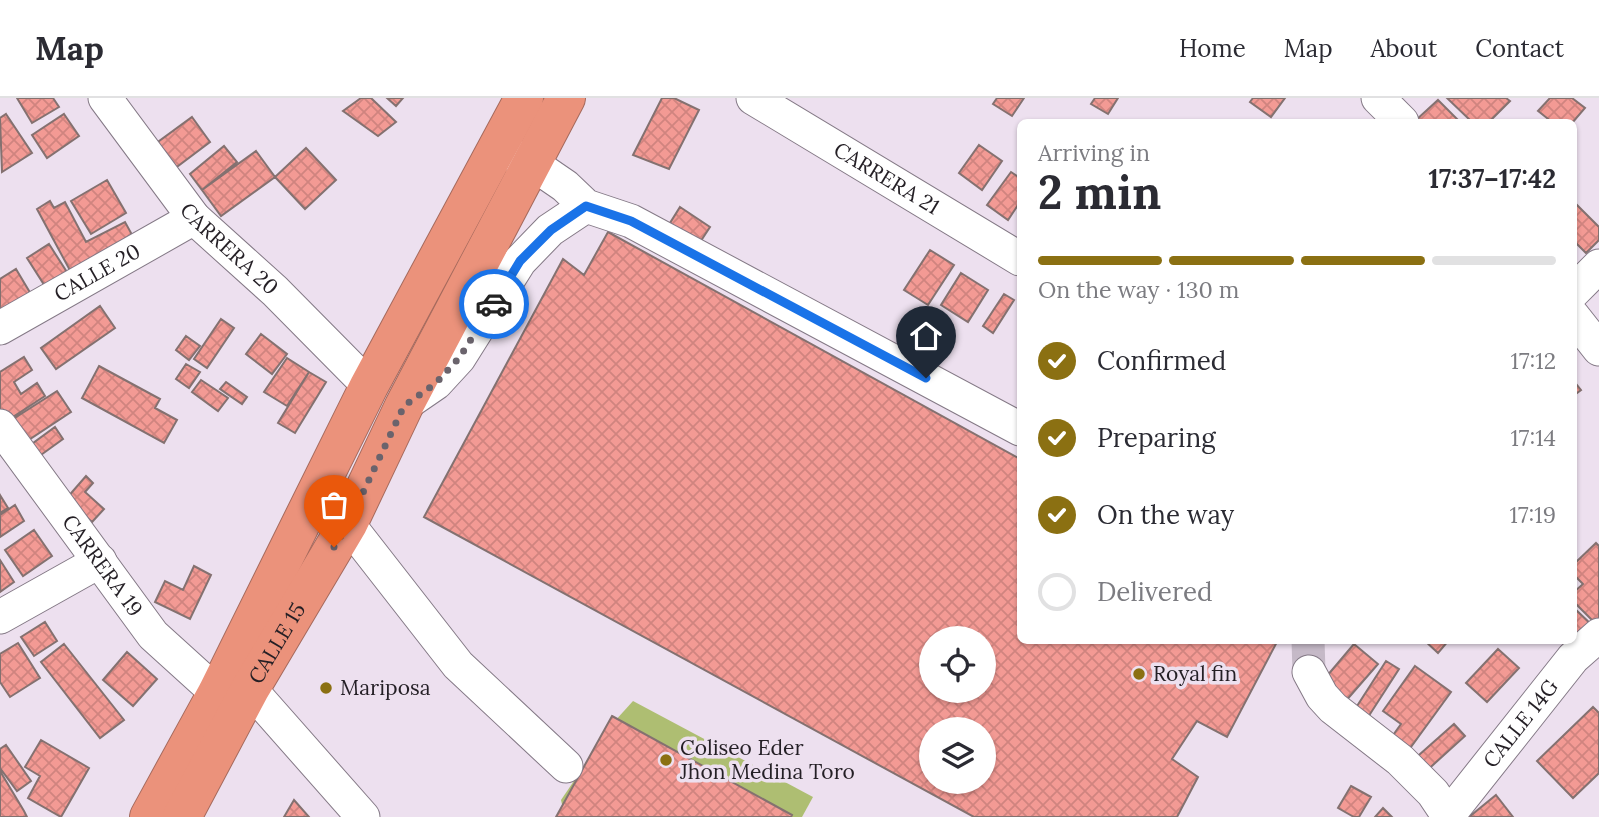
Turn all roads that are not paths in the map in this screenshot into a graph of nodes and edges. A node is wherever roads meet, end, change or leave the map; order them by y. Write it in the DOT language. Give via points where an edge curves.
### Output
graph roads {
  1 [pos="106,98"];
  2 [pos="524,98"];
  3 [pos="566,98"];
  4 [pos="753,98"];
  5 [pos="514,155"];
  6 [pos="586,206"];
  7 [pos="194,218"];
  8 [pos="1017,257"];
  9 [pos="1599,265"];
  10 [pos="1577,288"];
  11 [pos="1577,321"];
  12 [pos="0,328"];
  13 [pos="1599,349"];
  14 [pos="369,386"];
  15 [pos="404,406"];
  16 [pos="0,426"];
  17 [pos="1017,427"];
  18 [pos="348,524"];
  19 [pos="100,561"];
  20 [pos="0,617"];
  21 [pos="1599,635"];
  22 [pos="1577,644"];
  23 [pos="1563,649"];
  24 [pos="1309,673"];
  25 [pos="234,691"];
  26 [pos="566,766"];
  27 [pos="149,817"];
  28 [pos="182,817"];
  29 [pos="363,817"];
  30 [pos="1448,817"];
  1 -- 7 [label="street, CARRERA 20"];
  2 -- 5 [label="highway, CALLE 15"];
  3 -- 5 [label="highway, CALLE 15"];
  4 -- 8 [label="street, CARRERA 21"];
  5 -- 6 [label="street" via="565,186"];
  5 -- 14 [label="highway, CALLE 15"];
  5 -- 15 [label="highway, CALLE 15"];
  6 -- 15 [label="street" via="551,230 520,261 459,358 436,383"];
  6 -- 17 [label="street" via="631,221"];
  7 -- 12 [label="street, CALLE 20"];
  7 -- 14 [label="street, CARRERA 20"];
  9 -- 10 [label="street"];
  11 -- 13 [label="street"];
  14 -- 25 [label="highway, CALLE 15"];
  15 -- 18 [label="highway, CALLE 15"];
  16 -- 19 [label="street, CARRERA 19"];
  18 -- 25 [label="highway, CALLE 15"];
  18 -- 26 [label="street" via="458,665"];
  19 -- 20 [label="street"];
  19 -- 25 [label="street, CARRERA 19" via="153,635"];
  21 -- 22 [label="street, CALLE 14G"];
  23 -- 30 [label="street, CALLE 14G"];
  24 -- 30 [label="street" via="1333,708 1400,760 1433,793"];
  25 -- 27 [label="highway, CALLE 15"];
  25 -- 28 [label="highway, CALLE 15"];
  25 -- 29 [label="street"];
}
